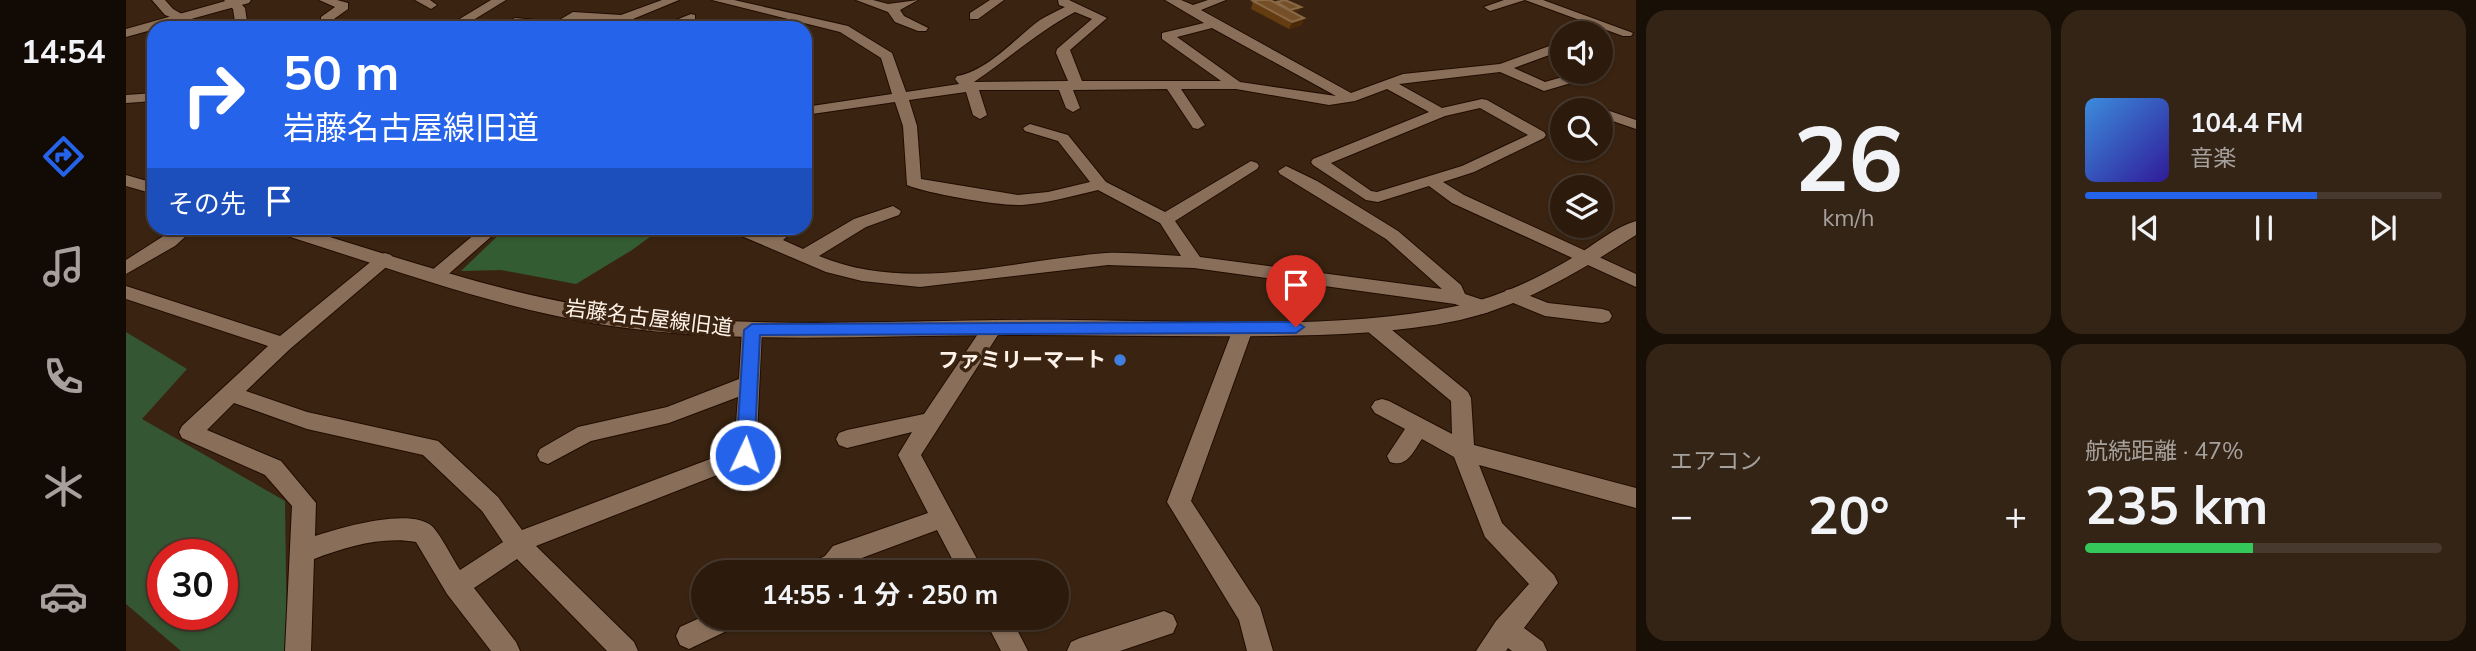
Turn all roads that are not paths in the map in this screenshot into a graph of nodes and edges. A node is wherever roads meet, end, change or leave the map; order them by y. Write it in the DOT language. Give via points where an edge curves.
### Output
graph roads {
  1 [pos="158,0"];
  2 [pos="325,0"];
  3 [pos="500,0"];
  4 [pos="673,0"];
  5 [pos="718,0"];
  6 [pos="862,0"];
  7 [pos="912,0"];
  8 [pos="998,0"];
  9 [pos="1059,0"];
  10 [pos="1097,0"];
  11 [pos="1171,0"];
  12 [pos="1220,0"];
  13 [pos="1519,0"];
  14 [pos="236,1"];
  15 [pos="1536,1"];
  16 [pos="1076,7"];
  17 [pos="1490,7"];
  18 [pos="893,9"];
  19 [pos="1192,9"];
  20 [pos="974,16"];
  21 [pos="181,17"];
  22 [pos="691,18"];
  23 [pos="622,19"];
  24 [pos="167,21"];
  25 [pos="241,21"];
  26 [pos="328,21"];
  27 [pos="463,21"];
  28 [pos="566,21"];
  29 [pos="627,21"];
  30 [pos="682,21"];
  31 [pos="809,21"];
  32 [pos="812,22"];
  33 [pos="1214,24"];
  34 [pos="147,27"];
  35 [pos="922,28"];
  36 [pos="126,33"];
  37 [pos="1632,33"];
  38 [pos="1613,35"];
  39 [pos="1550,54"];
  40 [pos="1502,68"];
  41 [pos="968,82"];
  42 [pos="1387,83"];
  43 [pos="1170,84"];
  44 [pos="1554,84"];
  45 [pos="1071,85"];
  46 [pos="1236,85"];
  47 [pos="901,96"];
  48 [pos="147,98"];
  49 [pos="1350,98"];
  50 [pos="126,99"];
  51 [pos="1073,108"];
  52 [pos="812,110"];
  53 [pos="1440,113"];
  54 [pos="1613,116"];
  55 [pos="985,117"];
  56 [pos="1198,125"];
  57 [pos="1636,125"];
  58 [pos="1030,128"];
  59 [pos="1251,166"];
  60 [pos="1286,171"];
  61 [pos="126,180"];
  62 [pos="1430,180"];
  63 [pos="1100,185"];
  64 [pos="147,187"];
  65 [pos="893,211"];
  66 [pos="1166,219"];
  67 [pos="1636,227"];
  68 [pos="178,235"];
  69 [pos="305,235"];
  70 [pos="484,235"];
  71 [pos="759,235"];
  72 [pos="779,235"];
  73 [pos="770,241"];
  74 [pos="805,256"];
  75 [pos="385,259"];
  76 [pos="1589,259"];
  77 [pos="1194,262"];
  78 [pos="126,268"];
  79 [pos="437,275"];
  80 [pos="1636,281"];
  81 [pos="126,292"];
  82 [pos="1513,295"];
  83 [pos="1458,298"];
  84 [pos="1482,307"];
  85 [pos="1602,316"];
  86 [pos="1374,326"];
  87 [pos="993,327"];
  88 [pos="1243,329"];
  89 [pos="752,330"];
  90 [pos="283,344"];
  91 [pos="749,384"];
  92 [pos="230,394"];
  93 [pos="1382,408"];
  94 [pos="930,423"];
  95 [pos="1419,426"];
  96 [pos="847,439"];
  97 [pos="1463,451"];
  98 [pos="548,455"];
  99 [pos="1398,456"];
  100 [pos="1636,498"];
  101 [pos="942,517"];
  102 [pos="518,544"];
  103 [pos="304,551"];
  104 [pos="837,560"];
  105 [pos="965,560"];
  106 [pos="456,586"];
  107 [pos="1164,624"];
  108 [pos="701,630"];
  109 [pos="1004,630"];
  110 [pos="1505,630"];
  111 [pos="689,636"];
  112 [pos="500,649"];
  113 [pos="298,651"];
  114 [pos="625,651"];
  115 [pos="1015,651"];
  116 [pos="1080,651"];
  117 [pos="1260,651"];
  118 [pos="1489,651"];
  119 [pos="1534,651"];
  1 -- 21 [label="street"];
  2 -- 26 [label="street" via="344,6"];
  3 -- 27 [label="street"];
  4 -- 23 [label="street"];
  5 -- 31 [label="street"];
  6 -- 18 [label="street"];
  7 -- 18 [label="street"];
  8 -- 20 [label="street"];
  9 -- 16 [label="street"];
  10 -- 16 [label="street"];
  11 -- 19 [label="street"];
  12 -- 19 [label="street"];
  13 -- 17 [label="street"];
  14 -- 21 [label="street"];
  14 -- 25 [label="street"];
  15 -- 37 [label="street"];
  16 -- 41 [label="street" via="1046,22"];
  16 -- 45 [label="street" via="1101,18 1064,49"];
  18 -- 35 [label="street" via="899,19"];
  19 -- 33 [label="street"];
  21 -- 24 [label="street"];
  22 -- 30 [label="street"];
  23 -- 28 [label="street" via="573,16"];
  23 -- 29 [label="street"];
  32 -- 47 [label="street" via="844,29 887,56"];
  33 -- 46 [label="street" via="1167,36"];
  33 -- 49 [label="street"];
  34 -- 36 [label="street"];
  37 -- 38 [label="street"];
  39 -- 40 [label="street"];
  40 -- 42 [label="street"];
  40 -- 44 [label="street" via="1544,87"];
  41 -- 45 [label="street"];
  41 -- 47 [label="street"];
  41 -- 55 [label="street" via="982,92"];
  42 -- 49 [label="street"];
  42 -- 53 [label="street"];
  43 -- 45 [label="street"];
  43 -- 46 [label="street"];
  43 -- 56 [label="street"];
  45 -- 51 [label="street"];
  46 -- 49 [label="street" via="1329,101"];
  47 -- 52 [label="street"];
  47 -- 63 [label="street" via="910,126 913,182 1018,200"];
  48 -- 50 [label="street"];
  53 -- 62 [label="street" via="1482,103 1539,135 1468,169"];
  53 -- 62 [label="street" via="1319,162 1366,195 1378,197"];
  54 -- 57 [label="street"];
  58 -- 63 [label="street" via="1063,138"];
  59 -- 66 [label="street"];
  60 -- 83 [label="street" via="1392,235"];
  61 -- 64 [label="street"];
  62 -- 76 [label="street" via="1458,199"];
  63 -- 66 [label="street"];
  65 -- 74 [label="street" via="860,223"];
  66 -- 77 [label="street"];
  67 -- 76 [label="street, 岩藤名古屋線旧道"];
  68 -- 78 [label="street"];
  69 -- 75 [label="street, 岩藤名古屋線旧道"];
  70 -- 79 [label="street"];
  71 -- 73 [label="street"];
  72 -- 73 [label="street"];
  73 -- 74 [label="street"];
  74 -- 77 [label="street" via="862,275 920,281 1108,259"];
  75 -- 79 [label="street, 岩藤名古屋線旧道"];
  75 -- 90 [label="street"];
  76 -- 80 [label="street"];
  76 -- 82 [label="street, 岩藤名古屋線旧道"];
  77 -- 83 [label="street"];
  79 -- 89 [label="street, 岩藤名古屋線旧道" via="508,297 592,315"];
  81 -- 90 [label="street"];
  82 -- 84 [label="street, 岩藤名古屋線旧道"];
  82 -- 85 [label="street" via="1545,309"];
  83 -- 84 [label="street"];
  84 -- 86 [label="street, 岩藤名古屋線旧道"];
  86 -- 88 [label="street, 岩藤名古屋線旧道"];
  86 -- 97 [label="street" via="1461,398"];
  87 -- 88 [label="street, 岩藤名古屋線旧道"];
  87 -- 89 [label="street, 岩藤名古屋線旧道"];
  87 -- 94 [label="street"];
  88 -- 117 [label="street" via="1179,502 1251,616"];
  89 -- 91 [label="street"];
  90 -- 92 [label="street"];
  91 -- 98 [label="street" via="669,415 586,433"];
  91 -- 102 [label="street" via="745,455"];
  92 -- 102 [label="street" via="307,420 430,446 490,504"];
  92 -- 103 [label="street" via="190,432 273,468 304,503"];
  93 -- 95 [label="street"];
  94 -- 96 [label="street"];
  94 -- 101 [label="street" via="909,455"];
  95 -- 97 [label="street"];
  95 -- 99 [label="street"];
  97 -- 100 [label="street"];
  97 -- 110 [label="street" via="1493,530 1545,583"];
  101 -- 104 [label="street" via="842,554"];
  101 -- 105 [label="street"];
  102 -- 106 [label="street"];
  102 -- 114 [label="street"];
  103 -- 106 [label="street" via="345,537 397,528 423,533"];
  103 -- 113 [label="street"];
  106 -- 112 [label="street"];
  107 -- 116 [label="street"];
  108 -- 111 [label="street"];
  109 -- 115 [label="street"];
  110 -- 118 [label="street"];
  110 -- 119 [label="street"];
}
